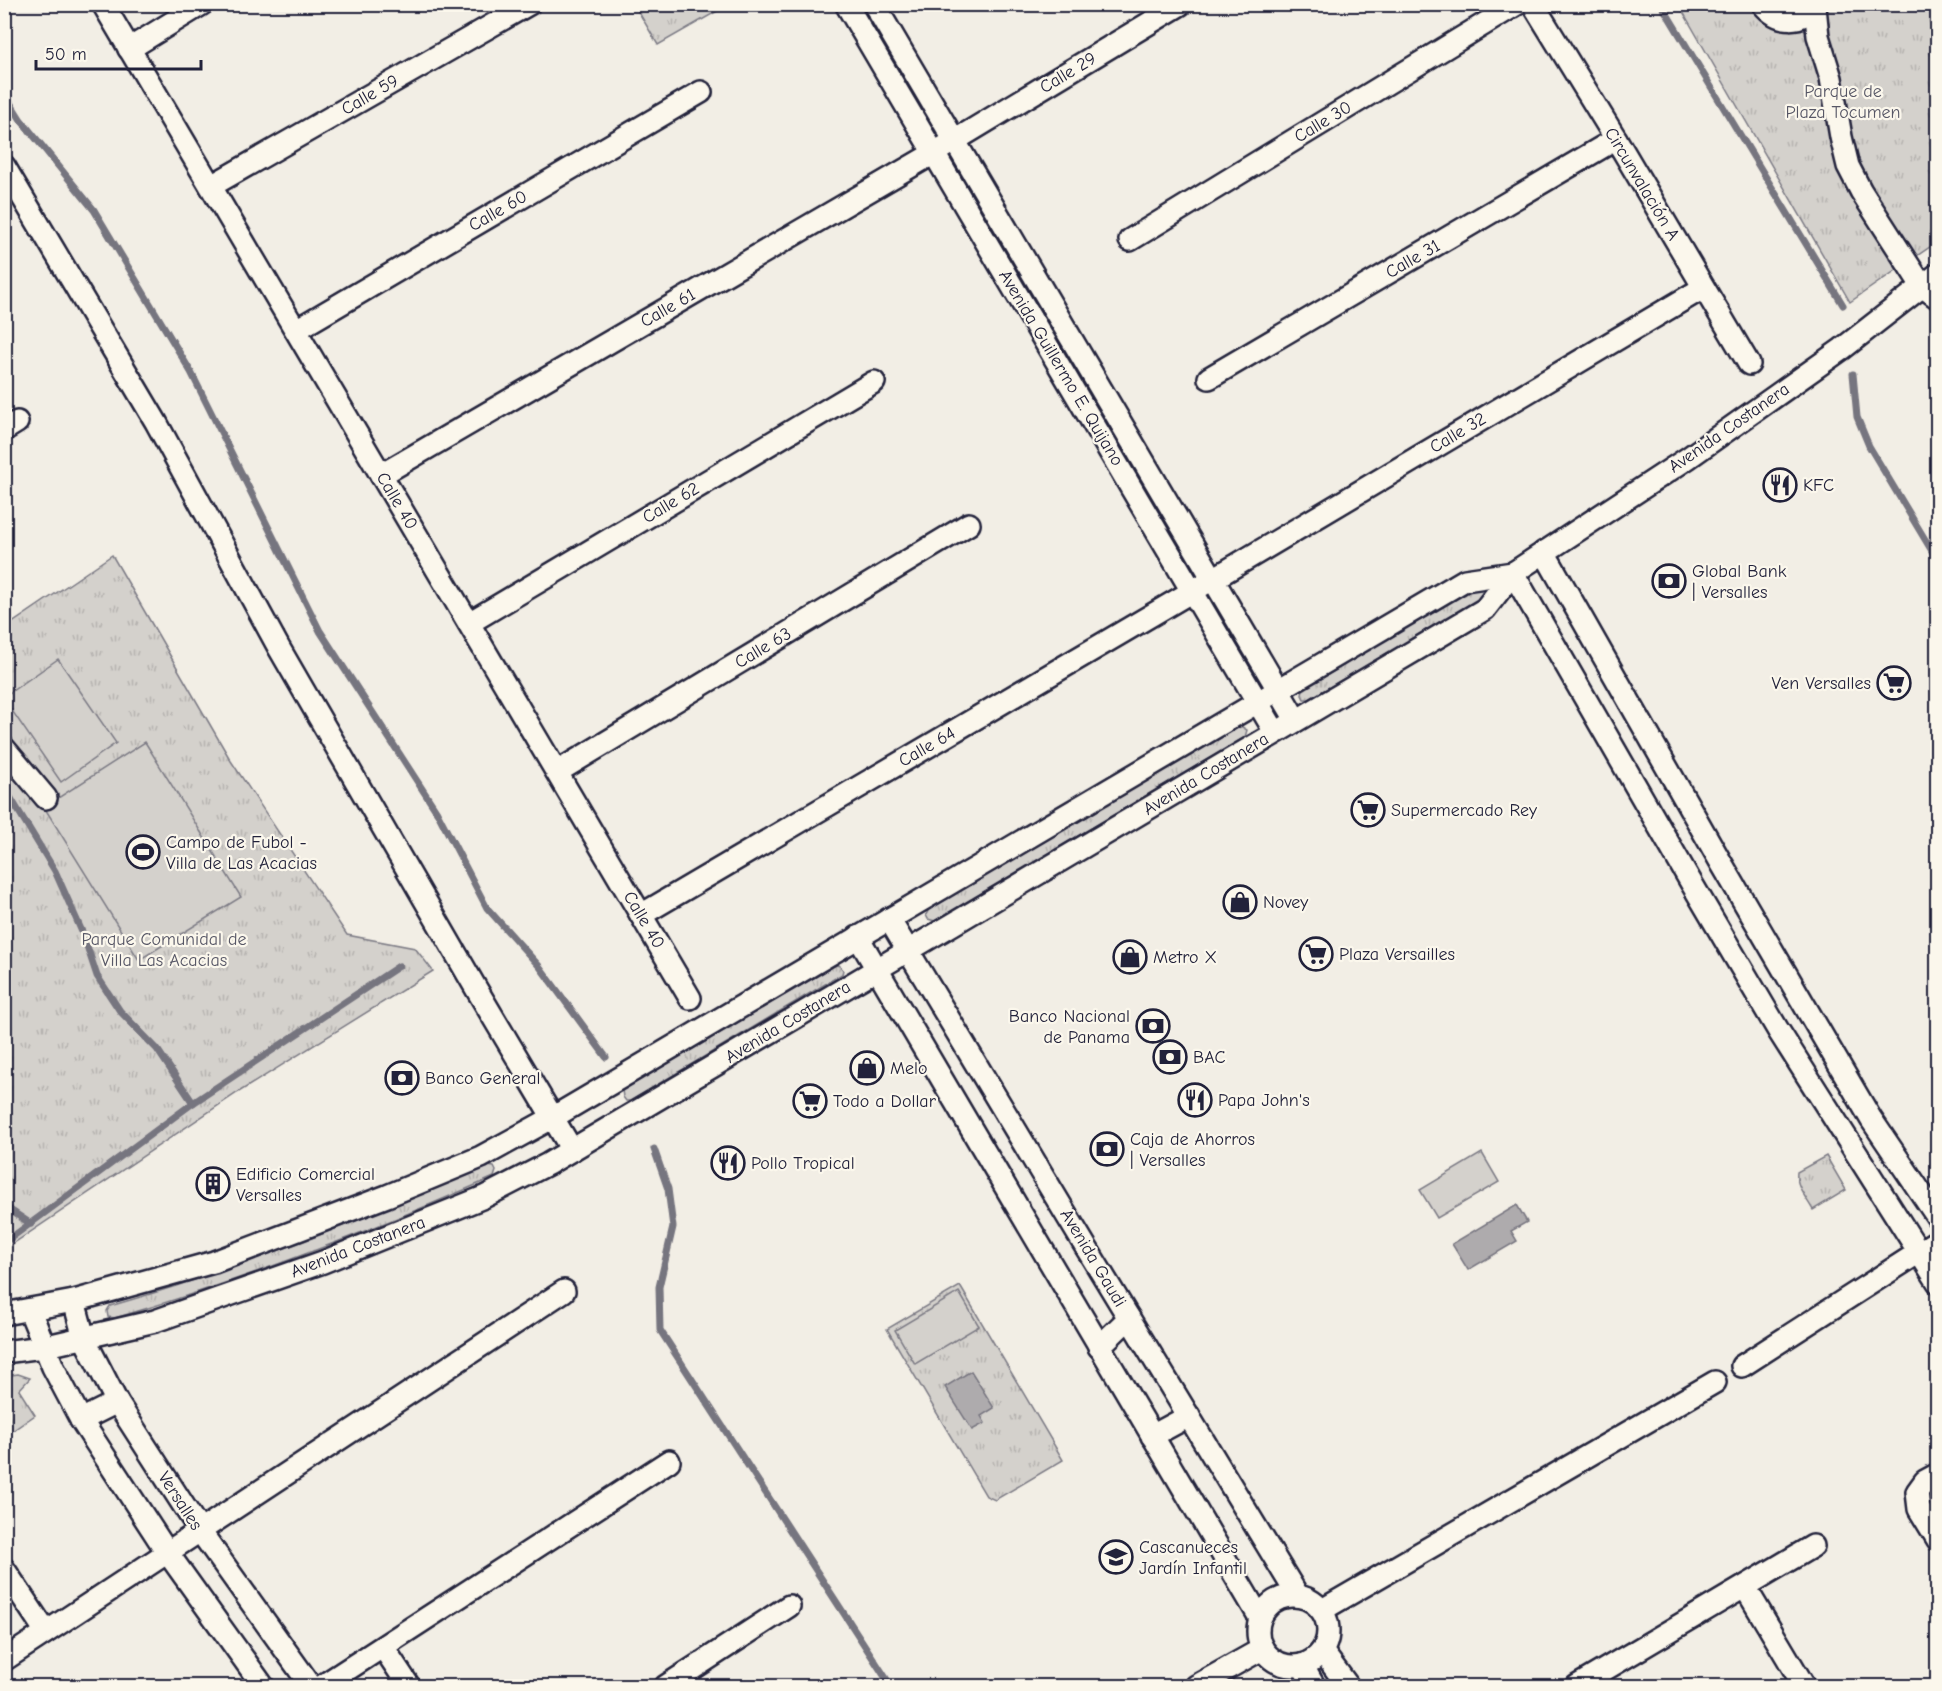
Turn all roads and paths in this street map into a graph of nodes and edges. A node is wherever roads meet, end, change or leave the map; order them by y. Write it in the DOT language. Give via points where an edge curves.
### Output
graph roads {
  1 [pos="103,4"];
  2 [pos="202,4"];
  3 [pos="529,4"];
  4 [pos="846,4"];
  5 [pos="874,4"];
  6 [pos="1181,4"];
  7 [pos="1517,4"];
  8 [pos="1533,4"];
  9 [pos="1763,4"];
  10 [pos="1810,10"];
  11 [pos="129,49"];
  12 [pos="701,92"];
  13 [pos="1616,139"];
  14 [pos="954,141"];
  15 [pos="934,153"];
  16 [pos="4,166"];
  17 [pos="211,186"];
  18 [pos="1130,240"];
  19 [pos="1932,286"];
  20 [pos="1703,288"];
  21 [pos="296,330"];
  22 [pos="1749,364"];
  23 [pos="1209,378"];
  24 [pos="874,382"];
  25 [pos="381,475"];
  26 [pos="969,524"];
  27 [pos="1544,552"];
  28 [pos="1513,573"];
  29 [pos="1213,579"];
  30 [pos="1192,591"];
  31 [pos="469,623"];
  32 [pos="1278,689"];
  33 [pos="1257,701"];
  34 [pos="1296,720"];
  35 [pos="1275,732"];
  36 [pos="4,748"];
  37 [pos="557,772"];
  38 [pos="46,798"];
  39 [pos="641,915"];
  40 [pos="889,919"];
  41 [pos="858,936"];
  42 [pos="908,951"];
  43 [pos="877,969"];
  44 [pos="690,998"];
  45 [pos="1809,1012"];
  46 [pos="1778,1030"];
  47 [pos="552,1118"];
  48 [pos="572,1150"];
  49 [pos="1938,1218"];
  50 [pos="1938,1240"];
  51 [pos="1913,1257"];
  52 [pos="1938,1282"];
  53 [pos="564,1291"];
  54 [pos="74,1302"];
  55 [pos="30,1311"];
  56 [pos="4,1314"];
  57 [pos="1129,1318"];
  58 [pos="84,1338"];
  59 [pos="44,1347"];
  60 [pos="1100,1347"];
  61 [pos="4,1352"];
  62 [pos="1742,1366"];
  63 [pos="1715,1382"];
  64 [pos="117,1402"];
  65 [pos="1189,1416"];
  66 [pos="81,1420"];
  67 [pos="1152,1436"];
  68 [pos="669,1461"];
  69 [pos="1938,1474"];
  70 [pos="200,1531"];
  71 [pos="1938,1540"];
  72 [pos="1813,1546"];
  73 [pos="167,1552"];
  74 [pos="4,1569"];
  75 [pos="1745,1587"];
  76 [pos="1298,1596"];
  77 [pos="789,1606"];
  78 [pos="1322,1610"];
  79 [pos="1264,1612"];
  80 [pos="46,1632"];
  81 [pos="383,1647"];
  82 [pos="1262,1648"];
  83 [pos="1322,1651"];
  84 [pos="4,1660"];
  85 [pos="1302,1665"];
  86 [pos="262,1686"];
  87 [pos="311,1686"];
  88 [pos="322,1686"];
  89 [pos="409,1686"];
  90 [pos="666,1686"];
  91 [pos="1196,1686"];
  92 [pos="1314,1686"];
  93 [pos="1348,1686"];
  94 [pos="1577,1686"];
  95 [pos="1804,1686"];
  1 -- 11 [label="street, Calle 40"];
  2 -- 11 [label="street"];
  3 -- 17 [label="street, Calle 59"];
  4 -- 15 [label="street, Avenida Guillermo E. Quijano"];
  5 -- 14 [label="street, Avenida Guillermo E. Quijano"];
  6 -- 14 [label="street, Calle 29"];
  7 -- 18 [label="street, Calle 30"];
  8 -- 13 [label="street, Circunvalación A"];
  9 -- 10 [label="street" via="1769,12 1788,19"];
  10 -- 19 [label="street" via="1831,78 1848,166 1861,191"];
  11 -- 17 [label="street, Calle 40"];
  12 -- 21 [label="street, Calle 60"];
  13 -- 20 [label="street, Circunvalación A"];
  13 -- 23 [label="street, Calle 31"];
  14 -- 15 [label="street, Calle 61"];
  14 -- 29 [label="street, Avenida Guillermo E. Quijano"];
  15 -- 25 [label="street, Calle 61"];
  15 -- 30 [label="street, Avenida Guillermo E. Quijano"];
  16 -- 47 [label="street" via="156,422 279,648"];
  17 -- 21 [label="street, Calle 40"];
  19 -- 27 [label="street, Avenida Costanera" via="1688,458"];
  20 -- 22 [label="street, Circunvalación A"];
  20 -- 29 [label="street, Calle 32"];
  21 -- 25 [label="street, Calle 40"];
  24 -- 31 [label="street, Calle 62"];
  25 -- 31 [label="street, Calle 40"];
  26 -- 37 [label="street, Calle 63"];
  27 -- 28 [label="street, Avenida Costanera"];
  27 -- 45 [label="street"];
  28 -- 32 [label="street, Avenida Costanera" via="1465,580"];
  28 -- 34 [label="street, Avenida Costanera" via="1485,609"];
  28 -- 46 [label="street"];
  29 -- 30 [label="street, Calle 64"];
  29 -- 32 [label="street, Avenida Guillermo E. Quijano"];
  30 -- 33 [label="street, Avenida Guillermo E. Quijano"];
  30 -- 39 [label="street, Calle 64"];
  31 -- 37 [label="street, Calle 40"];
  32 -- 33 [label="street, Avenida Costanera"];
  32 -- 34 [label="street, Avenida Guillermo E. Quijano"];
  33 -- 35 [label="street, Avenida Guillermo E. Quijano"];
  33 -- 40 [label="street, Avenida Costanera"];
  34 -- 35 [label="street, Avenida Costanera"];
  35 -- 42 [label="street, Avenida Costanera"];
  36 -- 38 [label="street"];
  37 -- 39 [label="street, Calle 40"];
  39 -- 44 [label="street, Calle 40"];
  40 -- 41 [label="street, Avenida Costanera"];
  40 -- 42 [label="street, Avenida Gaudi"];
  41 -- 43 [label="street"];
  41 -- 47 [label="street, Avenida Costanera"];
  42 -- 43 [label="street, Avenida Costanera"];
  42 -- 57 [label="street, Avenida Gaudi"];
  43 -- 48 [label="street, Avenida Costanera"];
  43 -- 60 [label="street"];
  45 -- 46 [label="street"];
  45 -- 49 [label="street" via="1871,1119"];
  46 -- 51 [label="street" via="1861,1161"];
  47 -- 48 [label="street"];
  47 -- 54 [label="street, Avenida Costanera" via="481,1157 376,1200 214,1262"];
  48 -- 58 [label="street, Avenida Costanera" via="484,1197 323,1262 155,1321"];
  50 -- 51 [label="street"];
  51 -- 52 [label="street"];
  51 -- 62 [label="street"];
  53 -- 70 [label="street"];
  54 -- 55 [label="street, Avenida Costanera"];
  54 -- 58 [label="street, Versalles"];
  55 -- 56 [label="street, Avenida Costanera"];
  55 -- 59 [label="street"];
  57 -- 60 [label="street"];
  57 -- 65 [label="street, Avenida Gaudi"];
  58 -- 59 [label="street, Avenida Costanera"];
  58 -- 64 [label="street, Versalles"];
  59 -- 61 [label="street, Avenida Costanera"];
  59 -- 66 [label="street"];
  60 -- 67 [label="street"];
  63 -- 78 [label="street"];
  64 -- 66 [label="street"];
  64 -- 70 [label="street, Versalles"];
  65 -- 67 [label="street"];
  65 -- 76 [label="street, Avenida Gaudi"];
  66 -- 73 [label="street"];
  67 -- 79 [label="street" via="1214,1540"];
  68 -- 81 [label="street"];
  69 -- 71 [label="street" via="1924,1481 1917,1492 1919,1509"];
  70 -- 73 [label="street"];
  70 -- 87 [label="street, Versalles"];
  72 -- 75 [label="street"];
  73 -- 80 [label="street"];
  73 -- 86 [label="street"];
  74 -- 80 [label="street"];
  75 -- 94 [label="street"];
  75 -- 95 [label="street"];
  76 -- 78 [label="street" via="1312,1600"];
  76 -- 79 [label="street" via="1277,1599"];
  77 -- 90 [label="street"];
  78 -- 83 [label="street" via="1329,1631"];
  79 -- 82 [label="street" via="1258,1628"];
  80 -- 84 [label="street"];
  81 -- 88 [label="street"];
  81 -- 89 [label="street"];
  82 -- 85 [label="street" via="1283,1665"];
  82 -- 91 [label="street"];
  83 -- 85 [label="street"];
  83 -- 93 [label="street"];
  85 -- 92 [label="street"];
}
